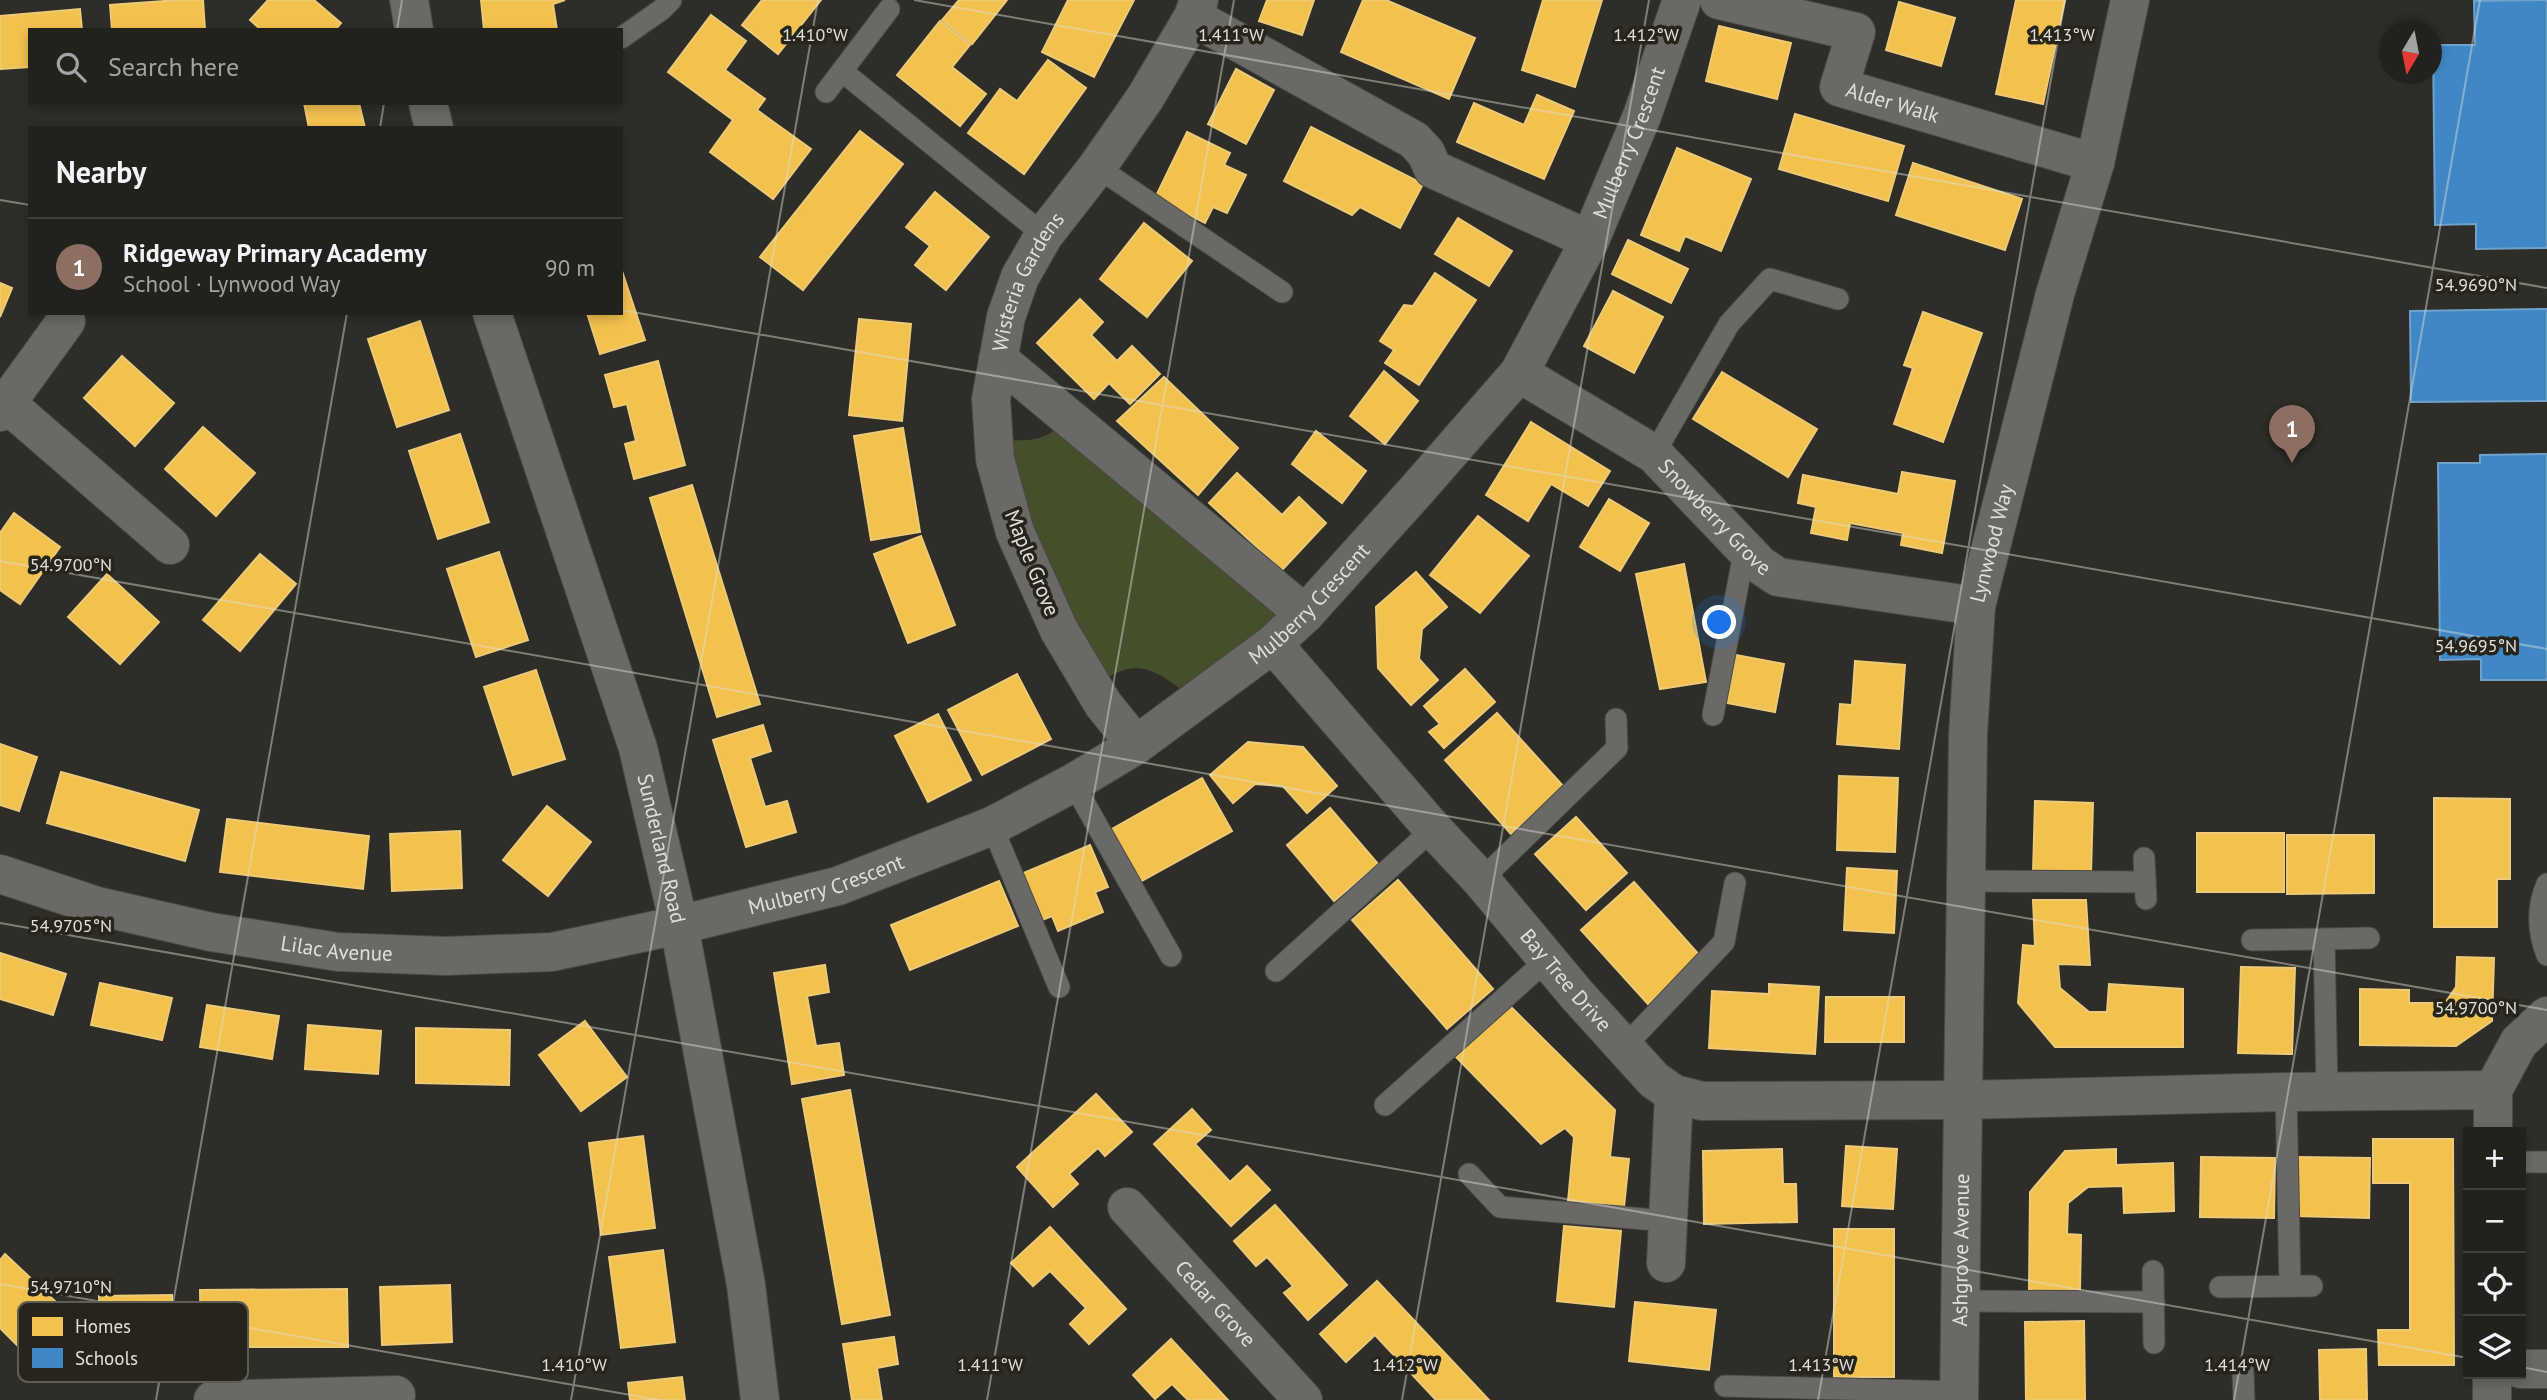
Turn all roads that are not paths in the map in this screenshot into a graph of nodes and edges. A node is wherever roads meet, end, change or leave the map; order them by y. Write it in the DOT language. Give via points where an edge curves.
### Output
graph roads {
  1 [pos="409,0"];
  2 [pos="670,0"];
  3 [pos="1682,0"];
  4 [pos="1718,0"];
  5 [pos="2130,0"];
  6 [pos="1196,8"];
  7 [pos="889,9"];
  8 [pos="414,28"];
  9 [pos="623,37"];
  10 [pos="843,72"];
  11 [pos="826,92"];
  12 [pos="428,105"];
  13 [pos="434,126"];
  14 [pos="2095,163"];
  15 [pos="1097,167"];
  16 [pos="1044,235"];
  17 [pos="1590,240"];
  18 [pos="1282,292"];
  19 [pos="1838,299"];
  20 [pos="493,315"];
  21 [pos="66,321"];
  22 [pos="998,359"];
  23 [pos="1519,373"];
  24 [pos="2,405"];
  25 [pos="1654,454"];
  26 [pos="170,545"];
  27 [pos="1745,548"];
  28 [pos="1976,606"];
  29 [pos="1304,614"];
  30 [pos="1273,644"];
  31 [pos="1713,715"];
  32 [pos="1616,719"];
  33 [pos="1136,745"];
  34 [pos="1073,783"];
  35 [pos="992,826"];
  36 [pos="1433,829"];
  37 [pos="2144,858"];
  38 [pos="0,874"];
  39 [pos="1481,880"];
  40 [pos="1966,881"];
  41 [pos="1735,883"];
  42 [pos="2547,884"];
  43 [pos="679,925"];
  44 [pos="2369,938"];
  45 [pos="2324,939"];
  46 [pos="2252,940"];
  47 [pos="2547,955"];
  48 [pos="1171,956"];
  49 [pos="1548,959"];
  50 [pos="1276,971"];
  51 [pos="1059,987"];
  52 [pos="2547,1016"];
  53 [pos="1624,1047"];
  54 [pos="2493,1090"];
  55 [pos="2286,1092"];
  56 [pos="2327,1092"];
  57 [pos="1674,1094"];
  58 [pos="1964,1100"];
  59 [pos="1385,1105"];
  60 [pos="2493,1127"];
  61 [pos="2526,1162"];
  62 [pos="2547,1163"];
  63 [pos="1469,1174"];
  64 [pos="1127,1207"];
  65 [pos="1668,1221"];
  66 [pos="1666,1263"];
  67 [pos="2153,1271"];
  68 [pos="2290,1286"];
  69 [pos="2312,1286"];
  70 [pos="2220,1287"];
  71 [pos="1960,1301"];
  72 [pos="2154,1302"];
  73 [pos="2154,1343"];
  74 [pos="2526,1369"];
  75 [pos="2547,1369"];
  76 [pos="2244,1372"];
  77 [pos="2492,1379"];
  78 [pos="1725,1386"];
  79 [pos="396,1395"];
  80 [pos="1959,1396"];
  81 [pos="213,1400"];
  82 [pos="761,1400"];
  83 [pos="1303,1400"];
  84 [pos="2244,1400"];
  85 [pos="2492,1400"];
  1 -- 8 [label="street"];
  2 -- 9 [label="lane"];
  3 -- 17 [label="street, Mulberry Crescent" via="1642,116"];
  4 -- 14 [label="street, Alder Walk" via="1856,32 1839,87"];
  5 -- 14 [label="street, Lynwood Way"];
  6 -- 15 [label="street, Wisteria Gardens" via="1145,98"];
  6 -- 17 [label="street" via="1414,140 1433,169"];
  7 -- 10 [label="lane"];
  10 -- 11 [label="lane"];
  10 -- 16 [label="lane"];
  12 -- 13 [label="street"];
  14 -- 28 [label="street, Lynwood Way" via="2055,294"];
  15 -- 16 [label="street, Wisteria Gardens"];
  15 -- 18 [label="lane"];
  16 -- 22 [label="street, Wisteria Gardens" via="1020,277"];
  17 -- 23 [label="street, Mulberry Crescent"];
  19 -- 25 [label="lane" via="1770,279 1729,324"];
  20 -- 43 [label="street, Sunderland Road" via="638,748"];
  21 -- 24 [label="street"];
  22 -- 29 [label="street, Wisteria Gardens"];
  22 -- 33 [label="street, Maple Grove" via="991,399 995,459 1015,532 1059,630 1103,704"];
  23 -- 25 [label="street, Snowberry Grove"];
  23 -- 29 [label="street, Mulberry Crescent"];
  24 -- 26 [label="street"];
  25 -- 27 [label="street, Snowberry Grove"];
  27 -- 28 [label="street, Snowberry Grove" via="1778,577"];
  27 -- 31 [label="lane"];
  28 -- 40 [label="street, Lynwood Way"];
  29 -- 30 [label="street, Mulberry Crescent"];
  30 -- 33 [label="street, Mulberry Crescent"];
  30 -- 36 [label="street, Bay Tree Drive"];
  32 -- 39 [label="lane" via="1617,748"];
  33 -- 34 [label="street, Mulberry Crescent"];
  34 -- 35 [label="street, Mulberry Crescent"];
  34 -- 48 [label="lane"];
  35 -- 43 [label="street, Mulberry Crescent" via="838,886"];
  35 -- 51 [label="lane"];
  36 -- 39 [label="street, Bay Tree Drive"];
  36 -- 50 [label="lane"];
  37 -- 40 [label="lane" via="2145,890"];
  38 -- 43 [label="street, Lilac Avenue" via="97,906 211,932 338,952 446,956 552,952"];
  39 -- 49 [label="street, Bay Tree Drive"];
  40 -- 58 [label="street, Lynwood Way"];
  41 -- 53 [label="lane" via="1724,942"];
  42 -- 47 [label="lane" via="2539,930"];
  43 -- 82 [label="street, Sunderland Road" via="746,1285"];
  44 -- 45 [label="lane"];
  45 -- 46 [label="lane"];
  45 -- 56 [label="lane"];
  49 -- 53 [label="street, Bay Tree Drive"];
  49 -- 59 [label="lane"];
  52 -- 54 [label="street" via="2519,1042"];
  53 -- 57 [label="street, Bay Tree Drive"];
  54 -- 56 [label="street, Bay Tree Drive"];
  54 -- 60 [label="street"];
  55 -- 56 [label="street, Bay Tree Drive"];
  55 -- 58 [label="street, Bay Tree Drive"];
  55 -- 68 [label="lane"];
  57 -- 58 [label="street, Bay Tree Drive" via="1702,1101"];
  57 -- 65 [label="street"];
  58 -- 71 [label="street, Ashgrove Avenue"];
  61 -- 62 [label="lane"];
  63 -- 65 [label="lane" via="1500,1207"];
  64 -- 83 [label="street, Cedar Grove"];
  65 -- 66 [label="street"];
  67 -- 72 [label="lane"];
  68 -- 69 [label="lane"];
  68 -- 70 [label="lane"];
  71 -- 72 [label="lane"];
  71 -- 80 [label="street, Ashgrove Avenue"];
  72 -- 73 [label="lane"];
  74 -- 75 [label="street"];
  76 -- 84 [label="lane"];
  77 -- 85 [label="street"];
  78 -- 80 [label="lane"];
  79 -- 81 [label="street"];
}
